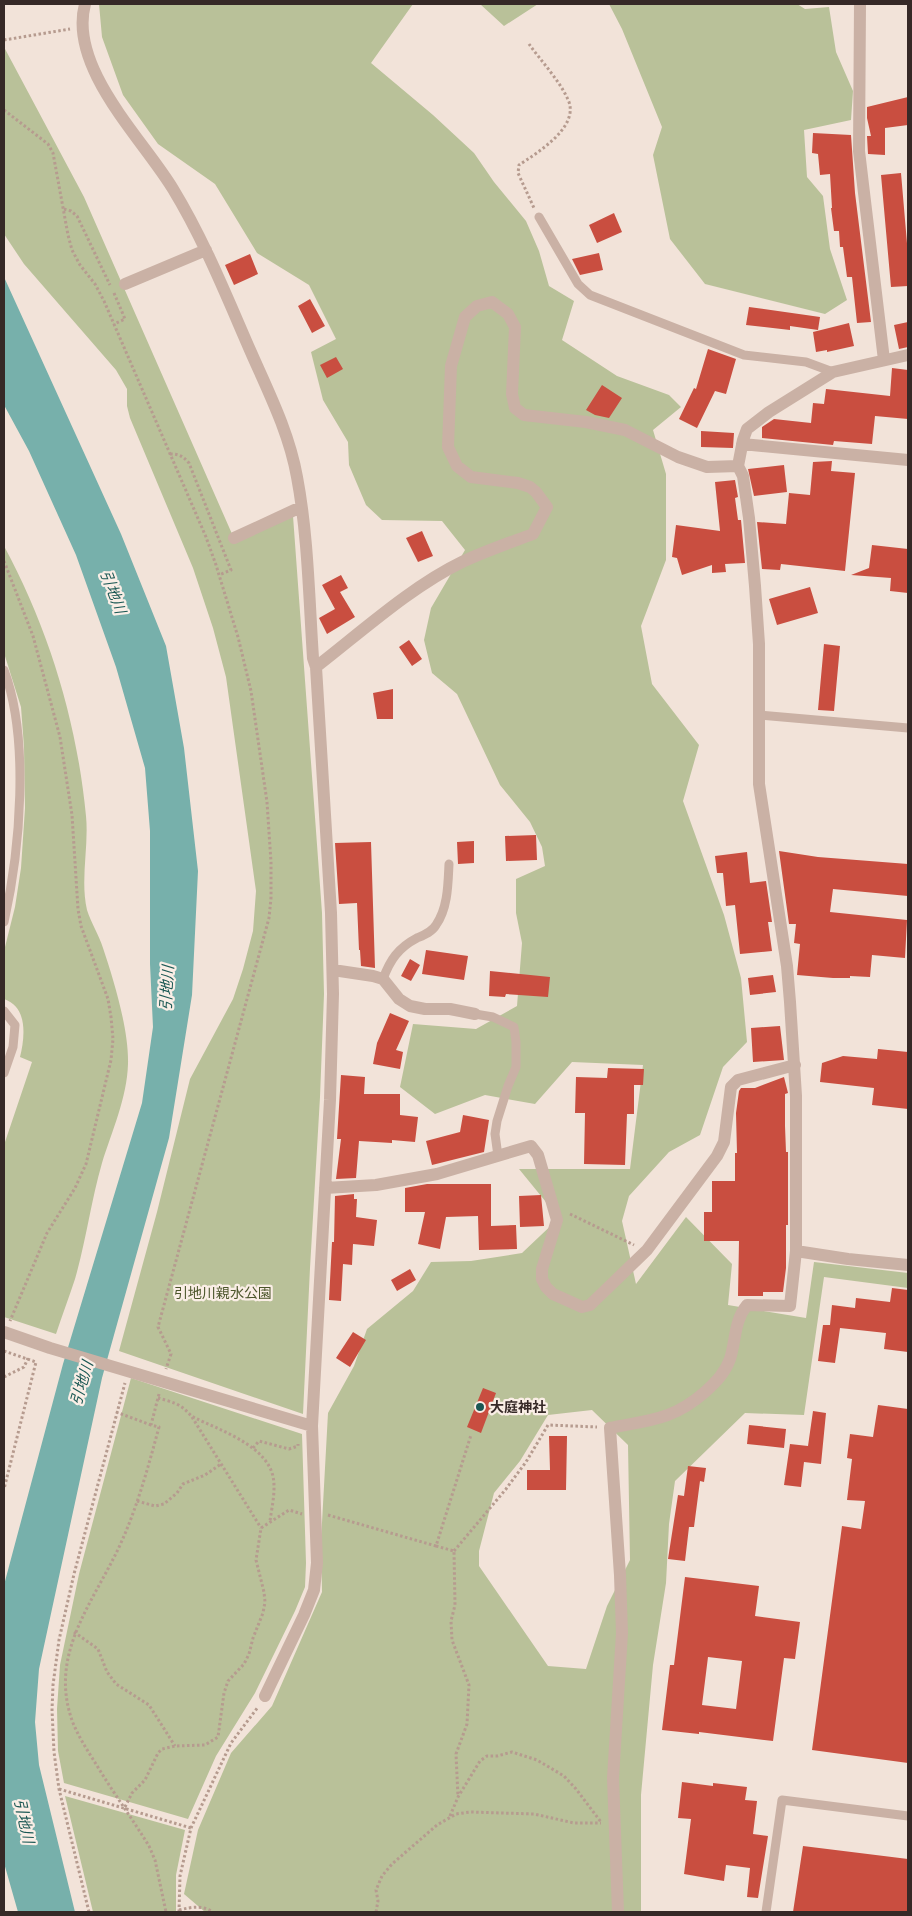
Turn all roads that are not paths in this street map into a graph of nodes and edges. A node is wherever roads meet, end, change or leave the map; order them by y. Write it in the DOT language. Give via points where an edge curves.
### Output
graph roads {
  1 [pos="85,4"];
  2 [pos="860,4"];
  3 [pos="539,217"];
  4 [pos="206,250"];
  5 [pos="125,284"];
  6 [pos="908,355"];
  7 [pos="884,360"];
  8 [pos="833,372"];
  9 [pos="742,444"];
  10 [pos="908,460"];
  11 [pos="738,466"];
  12 [pos="301,507"];
  13 [pos="234,538"];
  14 [pos="316,667"];
  15 [pos="4,670"];
  16 [pos="759,714"];
  17 [pos="908,728"];
  18 [pos="449,864"];
  19 [pos="4,922"];
  20 [pos="333,970"];
  21 [pos="384,980"];
  22 [pos="4,1011"];
  23 [pos="475,1014"];
  24 [pos="794,1065"];
  25 [pos="4,1073"];
  26 [pos="498,1156"];
  27 [pos="325,1188"];
  28 [pos="796,1251"];
  29 [pos="908,1265"];
  30 [pos="4,1332"];
  31 [pos="308,1424"];
  32 [pos="265,1696"];
  33 [pos="908,1816"];
  34 [pos="618,1912"];
  35 [pos="766,1912"];
  1 -- 4 [label="street" via="82,28 99,80 115,108 169,183"];
  2 -- 7 [label="street" via="859,151"];
  3 -- 8 [label="lane" via="578,284 590,295 744,355 806,362"];
  4 -- 5 [label="street"];
  4 -- 12 [label="street" via="288,439"];
  6 -- 7 [label="street"];
  7 -- 8 [label="street"];
  8 -- 9 [label="street" via="769,412 748,429"];
  9 -- 10 [label="street"];
  9 -- 11 [label="street"];
  11 -- 14 [label="street" via="707,467 678,457 625,430 524,415 515,408 512,394 515,327 508,314 492,302 477,306 465,317 451,366 448,447 457,466 471,477 530,487 547,507 533,534 462,562 443,573 413,592"];
  11 -- 16 [label="street" via="743,476 749,518 755,586"];
  12 -- 13 [label="street"];
  12 -- 14 [label="street"];
  14 -- 20 [label="street"];
  15 -- 19 [label="lane" via="14,707 20,787 14,867"];
  16 -- 17 [label="lane"];
  16 -- 24 [label="street" via="759,784 787,966"];
  18 -- 21 [label="lane" via="445,902 436,925 396,953"];
  20 -- 21 [label="street"];
  20 -- 27 [label="street"];
  21 -- 23 [label="street" via="399,999 410,1006"];
  22 -- 25 [label="lane" via="14,1025 13,1047"];
  23 -- 26 [label="lane" via="493,1017 514,1027 516,1067 497,1121"];
  24 -- 26 [label="street" via="738,1080 730,1087 724,1142 717,1156 647,1250 590,1305 582,1306 553,1294 542,1279 557,1220 538,1155 531,1146"];
  24 -- 28 [label="street"];
  26 -- 27 [label="street" via="436,1174 376,1185"];
  27 -- 31 [label="street"];
  28 -- 29 [label="street"];
  28 -- 34 [label="street" via="790,1306 747,1305 736,1325 730,1358 719,1379 692,1403 668,1416 610,1428 622,1633 608,1824"];
  30 -- 31 [label="street"];
  31 -- 32 [label="street" via="316,1513 314,1590"];
  33 -- 35 [label="lane" via="782,1800"];
}
